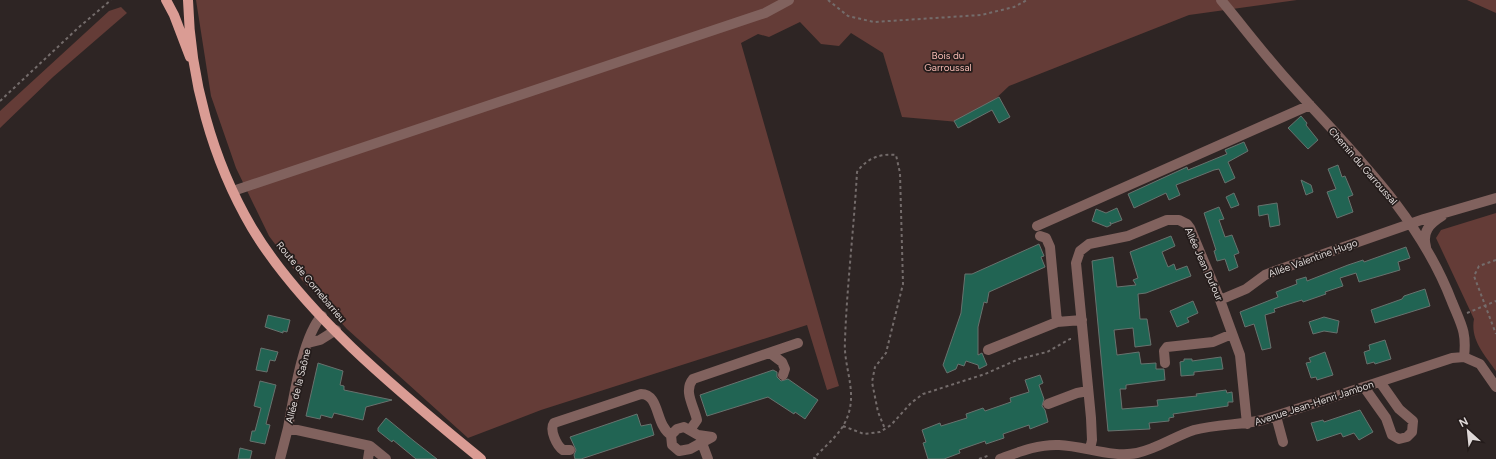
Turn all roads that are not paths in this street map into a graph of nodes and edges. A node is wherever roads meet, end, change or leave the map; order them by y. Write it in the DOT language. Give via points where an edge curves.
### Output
graph roads {
  1 [pos="166,0"];
  2 [pos="188,0"];
  3 [pos="789,0"];
  4 [pos="1221,0"];
  5 [pos="195,72"];
  6 [pos="1310,105"];
  7 [pos="233,190"];
  8 [pos="1496,198"];
  9 [pos="1449,213"];
  10 [pos="1410,224"];
  11 [pos="1427,249"];
  12 [pos="1220,300"];
  13 [pos="322,316"];
  14 [pos="1082,320"];
  15 [pos="1056,322"];
  16 [pos="336,330"];
  17 [pos="1232,334"];
  18 [pos="308,343"];
  19 [pos="798,343"];
  20 [pos="988,350"];
  21 [pos="770,353"];
  22 [pos="1464,357"];
  23 [pos="1165,363"];
  24 [pos="783,375"];
  25 [pos="1380,382"];
  26 [pos="1364,387"];
  27 [pos="1496,387"];
  28 [pos="1088,391"];
  29 [pos="1048,404"];
  30 [pos="1276,416"];
  31 [pos="1247,424"];
  32 [pos="288,428"];
  33 [pos="690,430"];
  34 [pos="671,435"];
  35 [pos="1283,442"];
  36 [pos="702,443"];
  37 [pos="370,446"];
  38 [pos="570,450"];
  39 [pos="1095,453"];
  40 [pos="280,459"];
  41 [pos="368,459"];
  42 [pos="386,459"];
  43 [pos="481,459"];
  44 [pos="708,459"];
  45 [pos="1000,459"];
  1 -- 5 [label="main road, Route de Cornebarrieu"];
  2 -- 5 [label="main road, Route de Cornebarrieu"];
  3 -- 7 [label="street" via="765,13"];
  4 -- 6 [label="street, Chemin du Garroussal"];
  5 -- 7 [label="main road, Route de Cornebarrieu" via="213,137"];
  6 -- 10 [label="street, Chemin du Garroussal" via="1380,183"];
  6 -- 15 [label="street" via="1038,231 1046,238 1050,247"];
  7 -- 13 [label="main road, Route de Cornebarrieu" via="269,252"];
  8 -- 9 [label="street"];
  9 -- 10 [label="street, Allée Valentine Hugo"];
  9 -- 11 [label="street" via="1435,220 1428,228 1424,236"];
  10 -- 11 [label="street, Chemin du Garroussal"];
  10 -- 12 [label="street, Allée Valentine Hugo" via="1270,273 1246,289"];
  11 -- 22 [label="street, Chemin du Garroussal" via="1462,317 1465,336"];
  12 -- 14 [label="street, Allée Jean Dufour" via="1190,228 1182,221 1170,219 1139,232 1092,243 1078,254 1076,263"];
  12 -- 17 [label="street, Allée Jean Dufour"];
  13 -- 16 [label="main road, Route de Cornebarrieu"];
  13 -- 18 [label="street, Allée de la Saône" via="312,330"];
  14 -- 15 [label="street"];
  14 -- 28 [label="street, Allée Jean Dufour"];
  15 -- 20 [label="street"];
  16 -- 18 [label="street, Allée de la Saône" via="320,340"];
  16 -- 43 [label="main road, Route de Cornebarrieu" via="409,398"];
  17 -- 23 [label="street" via="1213,342 1167,347 1164,351"];
  17 -- 31 [label="street, Allée Jean Dufour" via="1241,360"];
  18 -- 32 [label="street, Allée de la Saône"];
  19 -- 21 [label="street"];
  21 -- 24 [label="street" via="784,364"];
  21 -- 33 [label="street" via="693,379 689,383 688,392 697,420"];
  22 -- 25 [label="street, Avenue Jean-Henri Jambon" via="1452,358"];
  22 -- 27 [label="street" via="1480,364"];
  25 -- 26 [label="street, Avenue Jean-Henri Jambon"];
  25 -- 26 [label="street" via="1399,409 1413,421 1412,432 1407,437 1399,439 1392,435 1386,418"];
  26 -- 30 [label="street, Avenue Jean-Henri Jambon"];
  28 -- 29 [label="street"];
  28 -- 39 [label="street, Allée Jean Dufour"];
  30 -- 31 [label="street, Avenue Jean-Henri Jambon"];
  30 -- 35 [label="street"];
  31 -- 39 [label="street, Avenue Jean-Henri Jambon" via="1207,426 1137,453"];
  32 -- 37 [label="street, Allée de la Saône"];
  32 -- 40 [label="street, Allée de la Saône"];
  33 -- 34 [label="street" via="680,428"];
  33 -- 36 [label="street" via="698,436 712,437"];
  34 -- 36 [label="street" via="672,445 679,451"];
  34 -- 38 [label="street" via="662,426 652,397 641,394 554,423 552,429 557,443 561,449"];
  36 -- 44 [label="street"];
  37 -- 41 [label="street"];
  37 -- 42 [label="street, Allée de la Saône"];
  39 -- 45 [label="street, Avenue Jean-Henri Jambon" via="1067,445 1043,446"];
}
